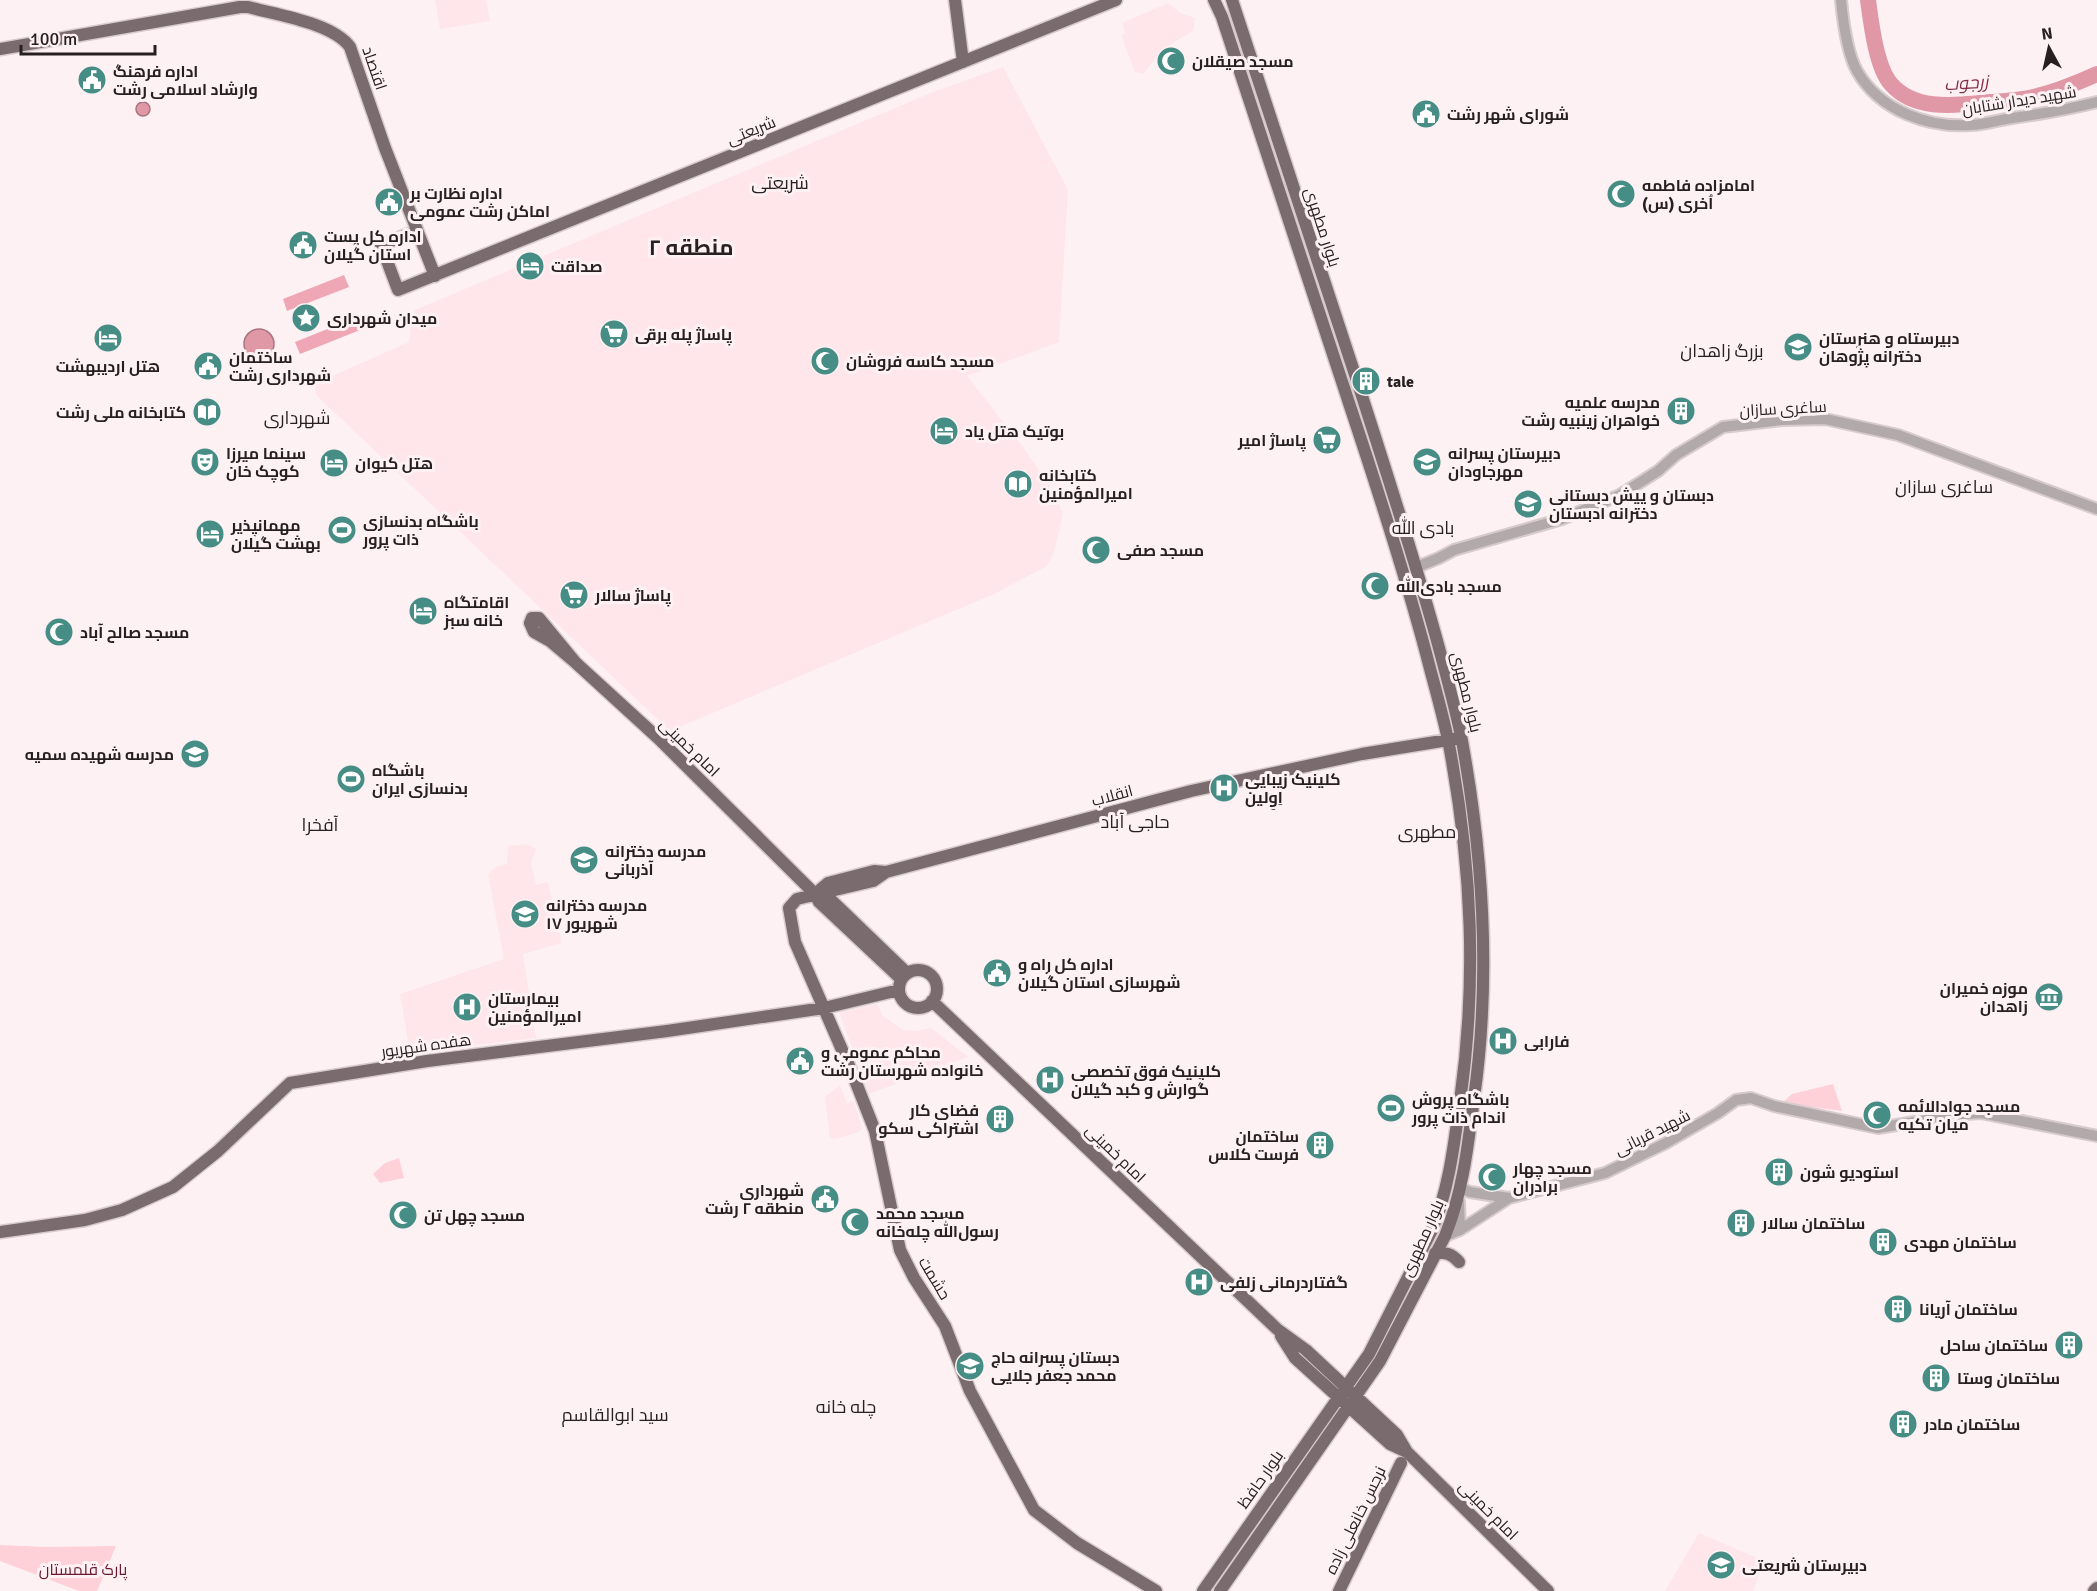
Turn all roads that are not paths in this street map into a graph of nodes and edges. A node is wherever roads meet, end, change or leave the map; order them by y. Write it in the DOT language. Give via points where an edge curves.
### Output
graph roads {
  1 [pos="955,0"];
  2 [pos="1116,0"];
  3 [pos="1214,0"];
  4 [pos="1232,0"];
  5 [pos="1841,0"];
  6 [pos="248,4"];
  7 [pos="0,49"];
  8 [pos="963,62"];
  9 [pos="2097,102"];
  10 [pos="417,231"];
  11 [pos="435,276"];
  12 [pos="2097,509"];
  13 [pos="1401,562"];
  14 [pos="1416,562"];
  15 [pos="544,622"];
  16 [pos="1461,736"];
  17 [pos="1448,741"];
  18 [pos="815,894"];
  19 [pos="902,981"];
  20 [pos="932,1001"];
  21 [pos="838,1005"];
  22 [pos="824,1008"];
  23 [pos="832,1025"];
  24 [pos="1482,1034"];
  25 [pos="1467,1040"];
  26 [pos="2097,1136"];
  27 [pos="1459,1192"];
  28 [pos="1509,1198"];
  29 [pos="1460,1230"];
  30 [pos="0,1232"];
  31 [pos="1445,1236"];
  32 [pos="1435,1253"];
  33 [pos="1459,1262"];
  34 [pos="1396,1303"];
  35 [pos="1408,1309"];
  36 [pos="1341,1392"];
  37 [pos="1357,1396"];
  38 [pos="1349,1407"];
  39 [pos="1404,1457"];
  40 [pos="1156,1591"];
  41 [pos="1203,1591"];
  42 [pos="1220,1591"];
  43 [pos="1339,1591"];
  44 [pos="1548,1591"];
  1 -- 8 [label="main road"];
  2 -- 8 [label="main road, شریعتی"];
  3 -- 13 [label="main road, بلوار مطهری"];
  4 -- 14 [label="main road, بلوار مطهری"];
  5 -- 9 [label="street, شهید دیدار شتابان" via="1856,70 1879,97 1919,121 1973,125"];
  6 -- 7 [label="main road, اقتصاد"];
  6 -- 10 [label="main road, اقتصاد" via="327,29 348,44"];
  8 -- 11 [label="main road, شریعتی"];
  10 -- 11 [label="main road, اقتصاد"];
  10 -- 11 [label="main road, شریعتی" via="381,245 398,290"];
  12 -- 14 [label="street, ساغری سازان" via="1898,435 1825,419 1782,420 1723,427 1620,495 1562,519"];
  13 -- 14 [label="main road" via="1410,569"];
  13 -- 17 [label="main road, بلوار مطهری"];
  14 -- 16 [label="main road, بلوار مطهری"];
  15 -- 18 [label="main road, امام خمینی" via="533,617 530,627 576,663 666,746"];
  16 -- 17 [label="main road, انقلاب"];
  16 -- 24 [label="main road, بلوار مطهری" via="1473,808 1484,926"];
  17 -- 18 [label="main road, انقلاب" via="1362,754 1191,791 886,872 874,871 828,883"];
  17 -- 25 [label="main road, بلوار مطهری" via="1466,867 1470,927"];
  18 -- 19 [label="main road, امام خمینی" via="827,896"];
  18 -- 22 [label="main road, حشمت" via="797,899 788,913 795,942"];
  19 -- 20 [label="main road" via="900,997 909,1005 921,1007"];
  19 -- 20 [label="main road" via="919,969 930,974 936,984"];
  19 -- 21 [label="main road, هفده شهریور"];
  20 -- 36 [label="main road, امام خمینی" via="1131,1185 1277,1329 1295,1358"];
  21 -- 22 [label="main road, هفده شهریور"];
  21 -- 23 [label="main road" via="831,1011"];
  22 -- 23 [label="main road, حشمت"];
  22 -- 30 [label="main road, هفده شهریور" via="290,1083 173,1187 122,1210 86,1220"];
  23 -- 40 [label="main road, حشمت" via="875,1131 900,1250 945,1326 970,1391 1034,1510 1077,1543"];
  24 -- 25 [label="main road"];
  24 -- 27 [label="main road, بلوار مطهری"];
  25 -- 34 [label="main road, بلوار مطهری" via="1446,1190 1432,1230"];
  26 -- 28 [label="street, شهید قربانی" via="1981,1113 1878,1128 1784,1109 1751,1098 1736,1100 1666,1143 1605,1173"];
  27 -- 28 [label="street"];
  27 -- 29 [label="street"];
  27 -- 31 [label="main road, بلوار مطهری"];
  28 -- 29 [label="street, شهید قربانی"];
  29 -- 31 [label="street, شهید قربانی"];
  31 -- 32 [label="main road, بلوار مطهری"];
  32 -- 33 [label="main road" via="1453,1256"];
  32 -- 35 [label="main road, بلوار مطهری"];
  34 -- 35 [label="main road"];
  34 -- 36 [label="main road, بلوار مطهری"];
  35 -- 37 [label="main road, بلوار مطهری"];
  36 -- 37 [label="main road, امام خمینی"];
  36 -- 38 [label="main road, امام خمینی"];
  36 -- 41 [label="main road, بلوار حافظ"];
  37 -- 38 [label="main road, بلوار حافظ"];
  37 -- 39 [label="main road, امام خمینی" via="1398,1435"];
  38 -- 39 [label="main road, امام خمینی"];
  38 -- 42 [label="main road, بلوار حافظ"];
  39 -- 43 [label="main road, نرجس خانعلی زاده"];
  39 -- 44 [label="main road, امام خمینی"];
}
